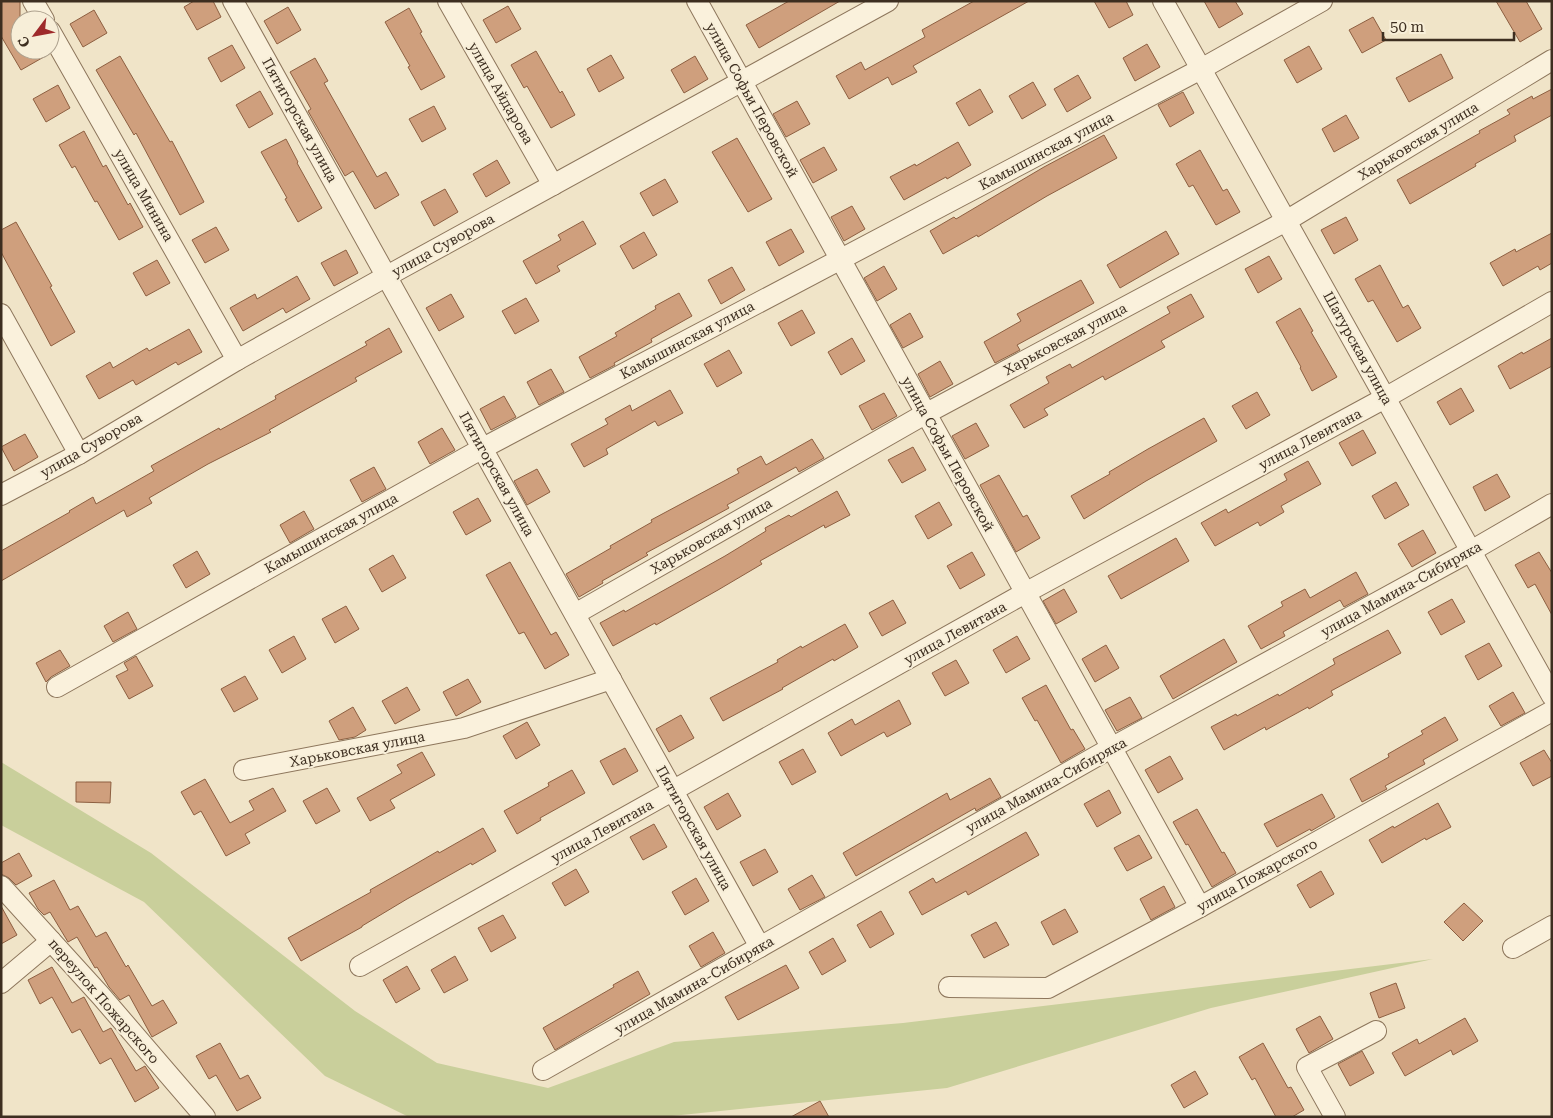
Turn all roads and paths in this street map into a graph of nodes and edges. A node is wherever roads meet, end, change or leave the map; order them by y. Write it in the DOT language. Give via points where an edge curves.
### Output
graph roads {
  1 [pos="233,1"];
  2 [pos="448,1"];
  3 [pos="697,1"];
  4 [pos="888,1"];
  5 [pos="1163,1"];
  6 [pos="1322,1"];
  7 [pos="60,48"];
  8 [pos="1552,60"];
  9 [pos="1201,69"];
  10 [pos="741,81"];
  11 [pos="553,185"];
  12 [pos="1286,221"];
  13 [pos="840,259"];
  14 [pos="387,276"];
  15 [pos="1552,302"];
  16 [pos="1,314"];
  17 [pos="237,360"];
  18 [pos="1386,398"];
  19 [pos="925,414"];
  20 [pos="483,448"];
  21 [pos="79,454"];
  22 [pos="1,495"];
  23 [pos="1552,504"];
  24 [pos="1471,551"];
  25 [pos="1025,593"];
  26 [pos="575,614"];
  27 [pos="611,679"];
  28 [pos="57,687"];
  29 [pos="1552,696"];
  30 [pos="1552,711"];
  31 [pos="1112,748"];
  32 [pos="244,770"];
  33 [pos="674,792"];
  34 [pos="1,886"];
  35 [pos="1200,907"];
  36 [pos="1552,926"];
  37 [pos="51,942"];
  38 [pos="760,947"];
  39 [pos="1513,948"];
  40 [pos="360,966"];
  41 [pos="1,983"];
  42 [pos="949,987"];
  43 [pos="1376,1031"];
  44 [pos="543,1070"];
  45 [pos="205,1117"];
  46 [pos="1335,1117"];
  1 -- 14 [label="street, Пятигорская улица"];
  2 -- 11 [label="street, улица Айдарова"];
  3 -- 10 [label="street, улица Софьи Перовской"];
  4 -- 10 [label="street, улица Суворова"];
  5 -- 9 [label="street, Шатурская улица"];
  6 -- 9 [label="street, Камышинская улица"];
  7 -- 17 [label="street, улица Минина"];
  8 -- 12 [label="street, Харьковская улица"];
  9 -- 12 [label="street, Шатурская улица"];
  9 -- 13 [label="street, Камышинская улица"];
  10 -- 11 [label="street, улица Суворова"];
  10 -- 13 [label="street, улица Софьи Перовской"];
  11 -- 14 [label="street, улица Суворова"];
  12 -- 18 [label="street, Шатурская улица"];
  12 -- 19 [label="street, Харьковская улица"];
  13 -- 19 [label="street, улица Софьи Перовской"];
  13 -- 20 [label="street, Камышинская улица"];
  14 -- 17 [label="street, улица Суворова"];
  14 -- 20 [label="street, Пятигорская улица"];
  15 -- 18 [label="street, улица Левитана"];
  16 -- 21 [label="street"];
  17 -- 21 [label="street, улица Суворова"];
  18 -- 24 [label="street, Шатурская улица"];
  18 -- 25 [label="street, улица Левитана"];
  19 -- 25 [label="street, улица Софьи Перовской"];
  19 -- 26 [label="street, Харьковская улица"];
  20 -- 26 [label="street, Пятигорская улица"];
  20 -- 28 [label="street, Камышинская улица"];
  21 -- 22 [label="street, улица Суворова"];
  23 -- 24 [label="street, улица Мамина-Сибиряка"];
  24 -- 29 [label="street, Шатурская улица"];
  24 -- 31 [label="street, улица Мамина-Сибиряка"];
  25 -- 31 [label="street, улица Софьи Перовской"];
  25 -- 33 [label="street, улица Левитана"];
  26 -- 27 [label="street, Пятигорская улица"];
  27 -- 32 [label="street, Харьковская улица" via="464,728"];
  27 -- 33 [label="street, Пятигорская улица"];
  30 -- 35 [label="street, улица Пожарского"];
  31 -- 35 [label="street, улица Софьи Перовской"];
  31 -- 38 [label="street, улица Мамина-Сибиряка"];
  33 -- 38 [label="street, Пятигорская улица"];
  33 -- 40 [label="street, улица Левитана"];
  34 -- 37 [label="street, переулок Пожарского"];
  35 -- 42 [label="street, улица Пожарского" via="1048,988"];
  36 -- 39 [label="street"];
  37 -- 41 [label="street"];
  37 -- 45 [label="street, переулок Пожарского"];
  38 -- 44 [label="street, улица Мамина-Сибиряка"];
  43 -- 46 [label="street" via="1307,1067"];
}
